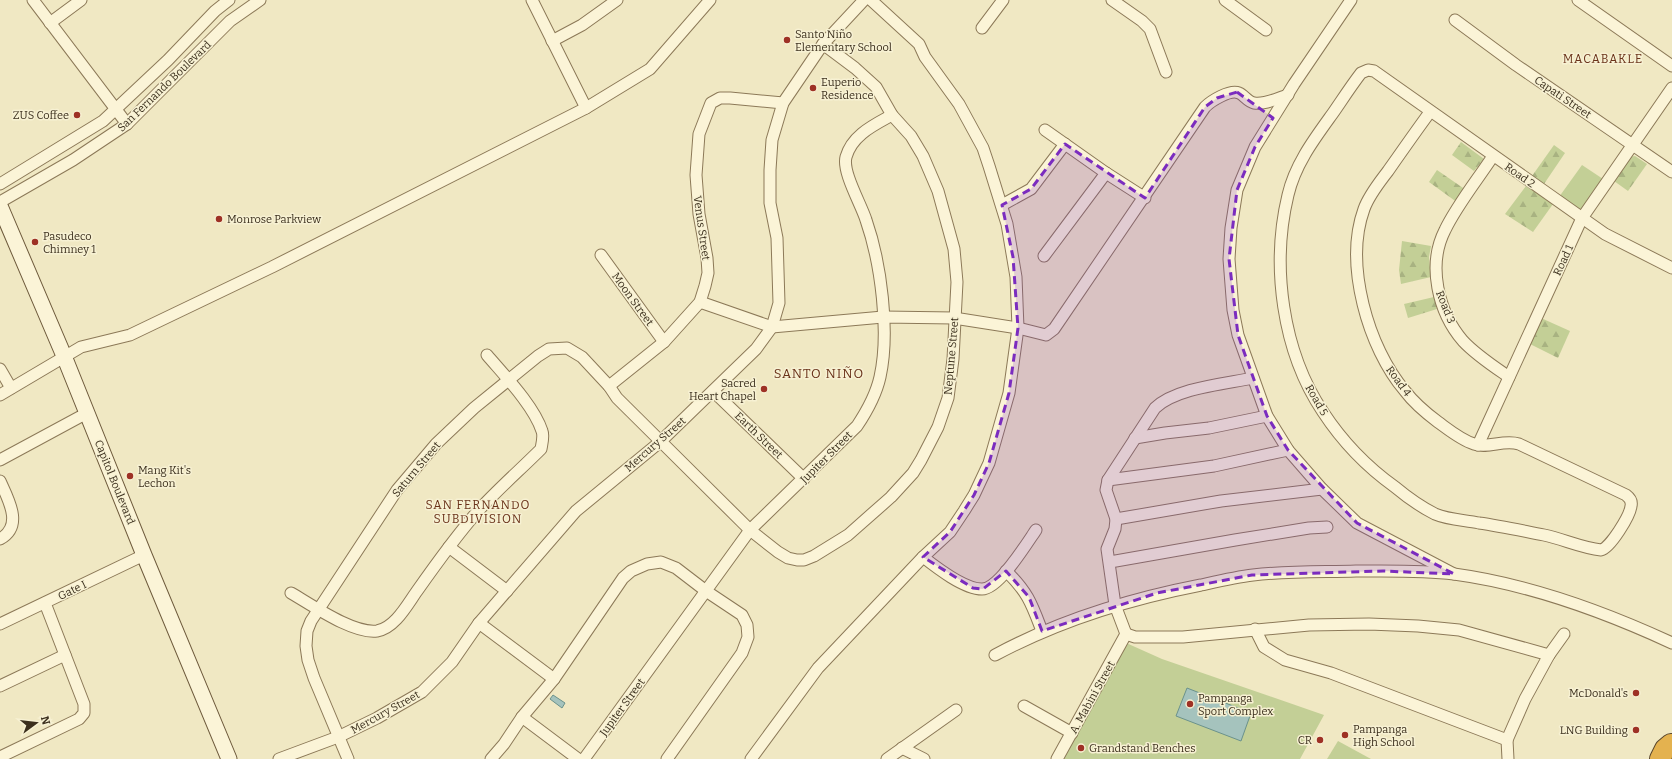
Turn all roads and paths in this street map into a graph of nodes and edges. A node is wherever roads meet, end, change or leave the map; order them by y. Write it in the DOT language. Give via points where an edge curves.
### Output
graph roads {
  1 [pos="33,0"];
  2 [pos="82,0"];
  3 [pos="229,0"];
  4 [pos="260,0"];
  5 [pos="532,0"];
  6 [pos="617,0"];
  7 [pos="710,0"];
  8 [pos="864,0"];
  9 [pos="871,0"];
  10 [pos="1003,0"];
  11 [pos="1112,0"];
  12 [pos="1225,0"];
  13 [pos="1350,0"];
  14 [pos="1578,0"];
  15 [pos="1455,20"];
  16 [pos="50,24"];
  17 [pos="982,28"];
  18 [pos="1266,30"];
  19 [pos="552,41"];
  20 [pos="823,44"];
  21 [pos="1672,66"];
  22 [pos="1374,71"];
  23 [pos="1166,72"];
  24 [pos="1672,88"];
  25 [pos="1288,95"];
  26 [pos="783,103"];
  27 [pos="1253,103"];
  28 [pos="586,108"];
  29 [pos="116,110"];
  30 [pos="1430,112"];
  31 [pos="892,115"];
  32 [pos="1273,118"];
  33 [pos="127,124"];
  34 [pos="1045,130"];
  35 [pos="1065,144"];
  36 [pos="1632,144"];
  37 [pos="1494,156"];
  38 [pos="1672,172"];
  39 [pos="1106,173"];
  40 [pos="0,184"];
  41 [pos="1145,198"];
  42 [pos="0,202"];
  43 [pos="1002,205"];
  44 [pos="0,206"];
  45 [pos="1582,218"];
  46 [pos="601,255"];
  47 [pos="1044,256"];
  48 [pos="1672,268"];
  49 [pos="700,302"];
  50 [pos="883,317"];
  51 [pos="954,318"];
  52 [pos="772,327"];
  53 [pos="1018,328"];
  54 [pos="664,342"];
  55 [pos="487,355"];
  56 [pos="64,356"];
  57 [pos="0,369"];
  58 [pos="1509,377"];
  59 [pos="1253,378"];
  60 [pos="508,380"];
  61 [pos="609,386"];
  62 [pos="11,388"];
  63 [pos="714,391"];
  64 [pos="0,395"];
  65 [pos="87,413"];
  66 [pos="1267,416"];
  67 [pos="1135,438"];
  68 [pos="660,442"];
  69 [pos="1478,445"];
  70 [pos="1288,450"];
  71 [pos="0,460"];
  72 [pos="804,479"];
  73 [pos="1108,480"];
  74 [pos="0,481"];
  75 [pos="1322,489"];
  76 [pos="1116,519"];
  77 [pos="1327,527"];
  78 [pos="750,530"];
  79 [pos="1036,530"];
  80 [pos="0,539"];
  81 [pos="450,547"];
  82 [pos="144,555"];
  83 [pos="923,557"];
  84 [pos="1110,562"];
  85 [pos="1006,571"];
  86 [pos="1454,574"];
  87 [pos="706,591"];
  88 [pos="507,592"];
  89 [pos="291,593"];
  90 [pos="45,603"];
  91 [pos="1115,605"];
  92 [pos="319,609"];
  93 [pos="479,623"];
  94 [pos="0,624"];
  95 [pos="1255,629"];
  96 [pos="1042,632"];
  97 [pos="1126,634"];
  98 [pos="1564,634"];
  99 [pos="1672,643"];
  100 [pos="65,655"];
  101 [pos="995,655"];
  102 [pos="1549,655"];
  103 [pos="554,679"];
  104 [pos="0,686"];
  105 [pos="1024,706"];
  106 [pos="956,710"];
  107 [pos="522,717"];
  108 [pos="1072,733"];
  109 [pos="338,737"];
  110 [pos="1506,740"];
  111 [pos="902,748"];
  112 [pos="0,757"];
  113 [pos="228,759"];
  114 [pos="279,759"];
  115 [pos="348,759"];
  116 [pos="491,759"];
  117 [pos="578,759"];
  118 [pos="584,759"];
  119 [pos="667,759"];
  120 [pos="751,759"];
  121 [pos="887,759"];
  122 [pos="924,759"];
  123 [pos="1057,759"];
  124 [pos="1508,759"];
  1 -- 16 [label="street"];
  2 -- 16 [label="street"];
  3 -- 29 [label="street, San Fernando Boulevard"];
  4 -- 33 [label="street, San Fernando Boulevard" via="230,21"];
  5 -- 19 [label="street"];
  6 -- 19 [label="street" via="582,25"];
  7 -- 28 [label="street" via="650,69"];
  8 -- 20 [label="street, Mercury Street"];
  9 -- 43 [label="street" via="919,44 925,57 959,104 983,148"];
  10 -- 17 [label="street"];
  11 -- 23 [label="street" via="1150,29"];
  12 -- 18 [label="street"];
  13 -- 25 [label="street"];
  14 -- 21 [label="street"];
  15 -- 36 [label="street, Capati Street"];
  16 -- 29 [label="street"];
  19 -- 28 [label="street"];
  20 -- 26 [label="street, Mercury Street"];
  20 -- 31 [label="street, Neptune Street" via="876,87"];
  22 -- 30 [label="street, Road 2"];
  22 -- 69 [label="street, Road 5" via="1368,70 1361,74 1342,100 1302,158 1288,194 1280,256 1285,311 1299,365 1314,399 1368,466 1428,510 1441,516 1546,536 1598,550 1608,547 1631,507 1626,495 1514,443"];
  24 -- 36 [label="street, Road 1"];
  25 -- 27 [label="street" via="1268,102"];
  25 -- 32 [label="street"];
  26 -- 49 [label="street, Venus Street" via="720,98 711,104 705,117 699,134 696,175 708,273"];
  26 -- 52 [label="street, Mercury Street" via="772,140 770,202 777,238 778,303"];
  27 -- 32 [label="street"];
  27 -- 41 [label="street" via="1237,92 1210,102"];
  28 -- 56 [label="street" via="272,267 130,335 81,347"];
  29 -- 33 [label="street"];
  29 -- 40 [label="street, San Fernando Boulevard" via="103,121"];
  30 -- 37 [label="street, Road 2"];
  30 -- 69 [label="street, Road 4" via="1374,190 1364,209 1357,254 1359,288 1371,332 1384,360 1404,391 1443,426"];
  31 -- 50 [label="street, Jupiter Street" via="864,131 851,145 846,158 848,173 866,219 876,257"];
  31 -- 51 [label="street, Neptune Street" via="911,136 938,191 954,249 957,282"];
  32 -- 59 [label="street" via="1255,147 1237,190 1231,228 1229,259 1233,310 1238,335"];
  33 -- 42 [label="street, San Fernando Boulevard" via="73,160"];
  34 -- 35 [label="street"];
  35 -- 39 [label="street"];
  35 -- 43 [label="street" via="1031,189"];
  36 -- 38 [label="street, Capati Street"];
  36 -- 45 [label="street, Road 1"];
  37 -- 45 [label="street, Road 2"];
  37 -- 58 [label="street, Road 3" via="1444,230 1438,248 1437,283 1448,316 1463,340 1482,358"];
  39 -- 41 [label="street"];
  39 -- 47 [label="street"];
  41 -- 53 [label="street" via="1054,329 1046,335"];
  43 -- 53 [label="street" via="1014,264"];
  44 -- 56 [label="main road, Capitol Boulevard"];
  45 -- 48 [label="street, Road 2" via="1623,244"];
  45 -- 58 [label="street, Road 1"];
  46 -- 54 [label="street, Moon Street"];
  49 -- 52 [label="street"];
  49 -- 54 [label="street, Venus Street"];
  50 -- 51 [label="street"];
  50 -- 52 [label="street"];
  50 -- 72 [label="street, Jupiter Street" via="880,377 868,409 857,426"];
  51 -- 53 [label="street"];
  51 -- 78 [label="street, Neptune Street" via="953,359 948,398 938,427 913,473 891,496 848,536 804,560 788,558"];
  52 -- 63 [label="street, Mercury Street" via="756,349"];
  53 -- 83 [label="street" via="1009,393 989,463 974,495 950,532"];
  54 -- 61 [label="street, Venus Street"];
  55 -- 60 [label="street"];
  56 -- 62 [label="street"];
  56 -- 65 [label="main road, Capitol Boulevard"];
  57 -- 62 [label="street"];
  58 -- 69 [label="street, Road 1"];
  59 -- 66 [label="street"];
  59 -- 67 [label="street" via="1185,392 1162,401"];
  60 -- 61 [label="street, Saturn Street" via="549,349 567,348 582,357"];
  60 -- 81 [label="street" via="537,418 543,432 541,449 478,512"];
  60 -- 92 [label="street, Saturn Street" via="436,444 397,490"];
  61 -- 68 [label="street, Saturn Street" via="617,398"];
  62 -- 64 [label="street"];
  63 -- 68 [label="street, Mercury Street"];
  63 -- 72 [label="street, Earth Street"];
  65 -- 71 [label="street"];
  65 -- 82 [label="main road, Capitol Boulevard"];
  66 -- 67 [label="street" via="1209,428"];
  66 -- 70 [label="street"];
  67 -- 73 [label="street"];
  68 -- 78 [label="street, Neptune Street"];
  68 -- 88 [label="street, Mercury Street" via="576,511"];
  70 -- 73 [label="street" via="1214,466"];
  70 -- 75 [label="street"];
  72 -- 78 [label="street, Jupiter Street"];
  73 -- 76 [label="street" via="1106,490"];
  74 -- 80 [label="street" via="12,507 13,519 10,528"];
  75 -- 76 [label="street" via="1221,501"];
  75 -- 86 [label="street" via="1357,523"];
  76 -- 84 [label="street" via="1108,550"];
  77 -- 84 [label="street"];
  78 -- 87 [label="street, Jupiter Street"];
  79 -- 85 [label="street"];
  81 -- 88 [label="street"];
  81 -- 92 [label="street" via="408,605 385,628 376,631 362,630 343,623"];
  82 -- 90 [label="street, Gate I"];
  82 -- 113 [label="main road, Capitol Boulevard"];
  83 -- 85 [label="street" via="973,588 983,589 993,584"];
  83 -- 120 [label="street" via="818,668"];
  84 -- 91 [label="street"];
  85 -- 96 [label="street" via="1029,597"];
  86 -- 91 [label="street" via="1376,571 1252,575 1157,593"];
  86 -- 99 [label="street" via="1533,590 1637,627"];
  87 -- 103 [label="street" via="676,568 661,562 647,564 631,572 623,578"];
  87 -- 118 [label="street, Jupiter Street"];
  87 -- 119 [label="street" via="742,615 747,625 748,637 742,653"];
  88 -- 93 [label="street, Mercury Street"];
  89 -- 92 [label="street"];
  90 -- 94 [label="street, Gate I"];
  90 -- 100 [label="street"];
  91 -- 96 [label="street"];
  91 -- 97 [label="street"];
  92 -- 109 [label="street, Saturn Street" via="307,631 306,646 314,678"];
  93 -- 103 [label="street"];
  93 -- 109 [label="street, Mercury Street" via="452,662 422,692"];
  95 -- 97 [label="street" via="1183,637 1135,637"];
  95 -- 102 [label="street" via="1308,625 1418,626 1459,630"];
  95 -- 110 [label="street" via="1264,647 1285,660 1331,673"];
  96 -- 101 [label="street"];
  97 -- 108 [label="street, A. Mabini Street"];
  98 -- 102 [label="street"];
  100 -- 104 [label="street"];
  100 -- 112 [label="street" via="84,704 84,714 79,719"];
  102 -- 110 [label="street"];
  103 -- 107 [label="street"];
  105 -- 108 [label="street"];
  106 -- 111 [label="street"];
  107 -- 116 [label="street"];
  107 -- 117 [label="street"];
  108 -- 123 [label="street, A. Mabini Street"];
  109 -- 114 [label="street, Mercury Street"];
  109 -- 115 [label="street, Saturn Street"];
  110 -- 124 [label="street"];
  111 -- 121 [label="street"];
  111 -- 122 [label="street"];
}
